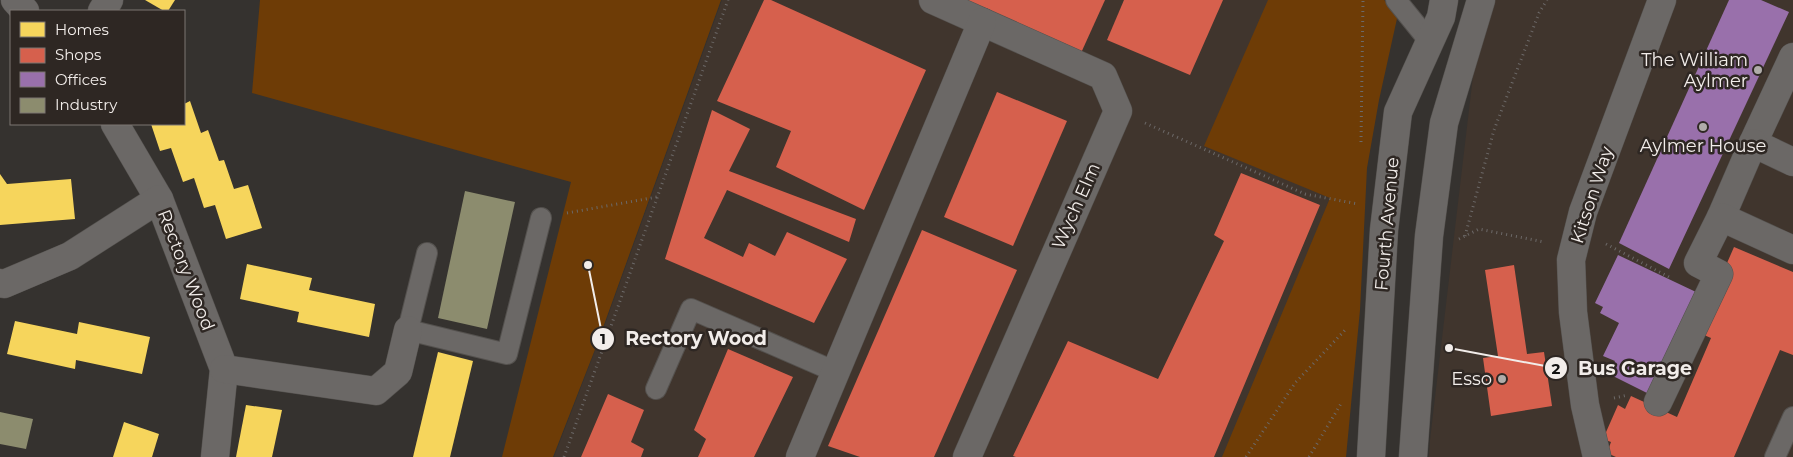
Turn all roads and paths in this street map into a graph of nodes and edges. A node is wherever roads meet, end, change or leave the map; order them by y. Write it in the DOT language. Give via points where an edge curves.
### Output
graph roads {
  1 [pos="15,0"];
  2 [pos="728,0"];
  3 [pos="932,0"];
  4 [pos="1396,0"];
  5 [pos="1444,0"];
  6 [pos="1482,0"];
  7 [pos="1546,0"];
  8 [pos="1662,0"];
  9 [pos="24,10"];
  10 [pos="982,22"];
  11 [pos="1430,42"];
  12 [pos="1793,57"];
  13 [pos="1118,111"];
  14 [pos="115,125"];
  15 [pos="1753,143"];
  16 [pos="1793,162"];
  17 [pos="657,197"];
  18 [pos="159,199"];
  19 [pos="1361,204"];
  20 [pos="1721,217"];
  21 [pos="541,218"];
  22 [pos="1465,236"];
  23 [pos="1574,247"];
  24 [pos="1428,249"];
  25 [pos="1793,250"];
  26 [pos="427,253"];
  27 [pos="1,289"];
  28 [pos="1707,297"];
  29 [pos="1351,324"];
  30 [pos="408,330"];
  31 [pos="224,369"];
  32 [pos="836,372"];
  33 [pos="656,389"];
  34 [pos="1344,399"];
  35 [pos="1658,402"];
  36 [pos="1585,405"];
  37 [pos="1793,417"];
  38 [pos="215,457"];
  39 [pos="564,457"];
  40 [pos="800,457"];
  41 [pos="966,457"];
  42 [pos="1246,457"];
  43 [pos="1308,457"];
  44 [pos="1371,457"];
  45 [pos="1413,457"];
  46 [pos="1597,457"];
  47 [pos="1775,457"];
  1 -- 9 [label="street"];
  2 -- 17 [label="path"];
  3 -- 10 [label="street"];
  4 -- 11 [label="lane"];
  5 -- 11 [label="street, Fourth Avenue" via="1441,17"];
  6 -- 24 [label="street" via="1444,122"];
  7 -- 22 [label="path" via="1494,130"];
  8 -- 23 [label="street, Kitson Way" via="1583,212"];
  10 -- 13 [label="street" via="1103,76"];
  10 -- 32 [label="street"];
  11 -- 44 [label="street, Fourth Avenue" via="1398,112 1384,230"];
  12 -- 15 [label="street"];
  13 -- 19 [label="path" via="1305,194"];
  13 -- 41 [label="street, Wych Elm"];
  14 -- 18 [label="street, Rectory Wood"];
  15 -- 16 [label="street"];
  15 -- 20 [label="street"];
  17 -- 21 [label="path"];
  17 -- 39 [label="path"];
  18 -- 27 [label="street, Rectory Wood" via="70,256"];
  18 -- 31 [label="street, Rectory Wood"];
  20 -- 25 [label="street"];
  20 -- 28 [label="street" via="1698,263 1718,274"];
  21 -- 30 [label="lane" via="507,354"];
  22 -- 23 [label="path" via="1479,229"];
  22 -- 24 [label="path" via="1444,248"];
  23 -- 28 [label="path" via="1590,250 1607,244"];
  23 -- 36 [label="street, Kitson Way" via="1571,260 1573,312"];
  24 -- 45 [label="street"];
  26 -- 30 [label="lane"];
  28 -- 35 [label="street"];
  29 -- 42 [label="path" via="1295,384"];
  30 -- 31 [label="street" via="398,372 376,392"];
  31 -- 38 [label="street, Rectory Wood"];
  32 -- 33 [label="lane" via="691,309"];
  32 -- 40 [label="street"];
  34 -- 43 [label="path"];
  35 -- 36 [label="path" via="1628,395"];
  36 -- 46 [label="street, Kitson Way"];
  37 -- 47 [label="lane"];
}
